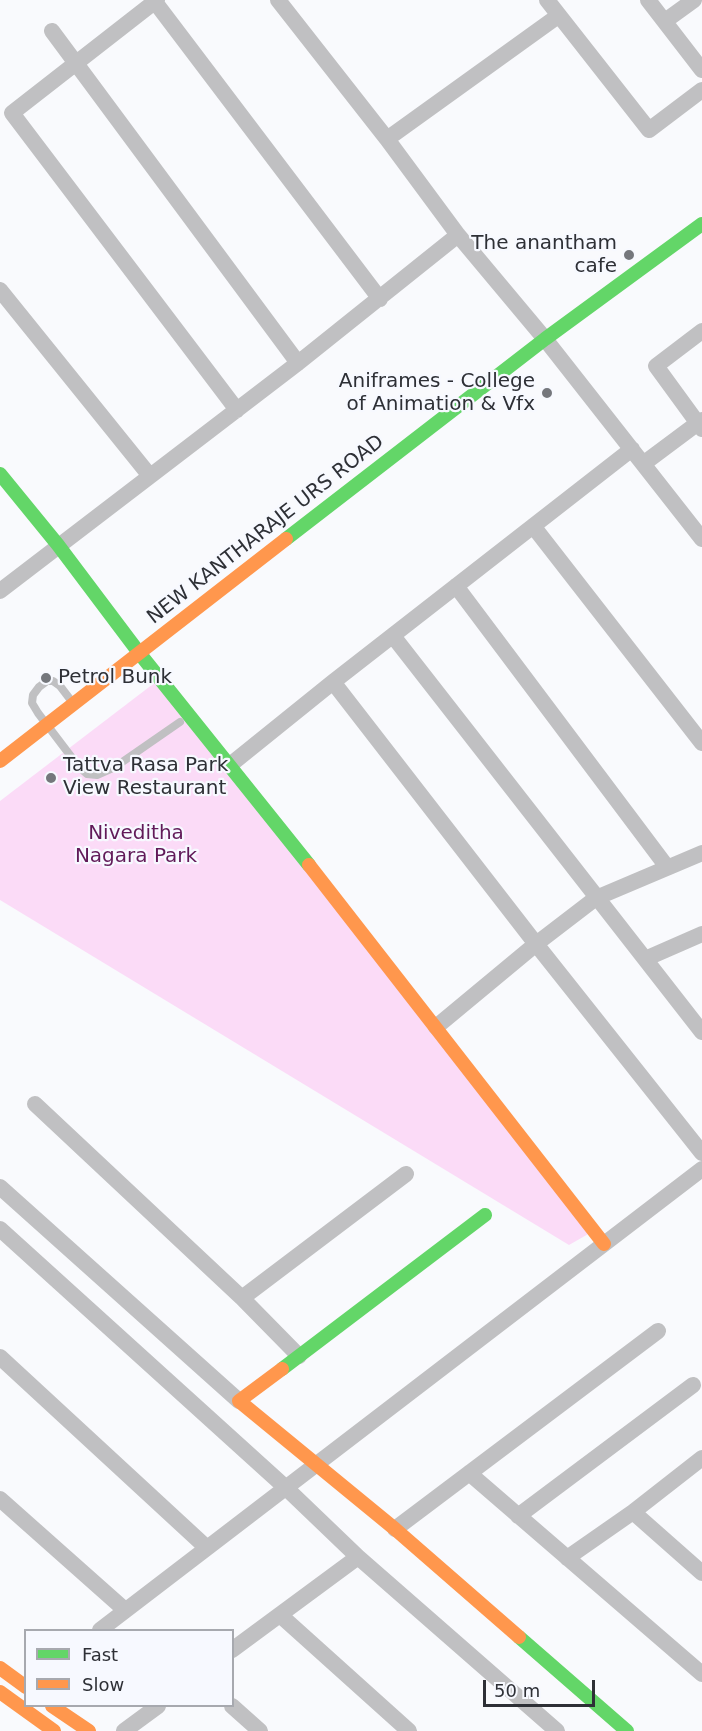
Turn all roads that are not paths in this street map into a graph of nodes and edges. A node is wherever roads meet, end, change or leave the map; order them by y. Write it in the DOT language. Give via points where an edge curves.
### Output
graph roads {
  1 [pos="278,0"];
  2 [pos="547,0"];
  3 [pos="648,0"];
  4 [pos="693,0"];
  5 [pos="156,1"];
  6 [pos="558,16"];
  7 [pos="665,21"];
  8 [pos="52,31"];
  9 [pos="76,64"];
  10 [pos="702,70"];
  11 [pos="702,90"];
  12 [pos="387,139"];
  13 [pos="702,224"];
  14 [pos="458,235"];
  15 [pos="0,290"];
  16 [pos="380,299"];
  17 [pos="702,331"];
  18 [pos="545,339"];
  19 [pos="298,363"];
  20 [pos="237,410"];
  21 [pos="701,424"];
  22 [pos="632,449"];
  23 [pos="644,464"];
  24 [pos="0,474"];
  25 [pos="150,476"];
  26 [pos="533,526"];
  27 [pos="702,539"];
  28 [pos="58,545"];
  29 [pos="456,586"];
  30 [pos="0,591"];
  31 [pos="393,636"];
  32 [pos="140,654"];
  33 [pos="333,682"];
  34 [pos="74,704"];
  35 [pos="180,722"];
  36 [pos="47,725"];
  37 [pos="702,743"];
  38 [pos="0,761"];
  39 [pos="230,765"];
  40 [pos="702,853"];
  41 [pos="667,867"];
  42 [pos="596,898"];
  43 [pos="702,934"];
  44 [pos="536,944"];
  45 [pos="645,959"];
  46 [pos="436,1027"];
  47 [pos="702,1032"];
  48 [pos="35,1104"];
  49 [pos="702,1153"];
  50 [pos="702,1169"];
  51 [pos="406,1174"];
  52 [pos="0,1187"];
  53 [pos="485,1215"];
  54 [pos="2,1235"];
  55 [pos="604,1244"];
  56 [pos="242,1298"];
  57 [pos="658,1331"];
  58 [pos="299,1356"];
  59 [pos="2,1364"];
  60 [pos="693,1385"];
  61 [pos="239,1401"];
  62 [pos="702,1458"];
  63 [pos="316,1465"];
  64 [pos="469,1473"];
  65 [pos="285,1487"];
  66 [pos="0,1499"];
  67 [pos="633,1512"];
  68 [pos="518,1516"];
  69 [pos="395,1529"];
  70 [pos="207,1548"];
  71 [pos="358,1557"];
  72 [pos="567,1558"];
  73 [pos="702,1574"];
  74 [pos="125,1610"];
  75 [pos="280,1615"];
  76 [pos="101,1629"];
  77 [pos="234,1649"];
  78 [pos="0,1668"];
  79 [pos="702,1674"];
  80 [pos="24,1686"];
  81 [pos="0,1692"];
  82 [pos="53,1707"];
  83 [pos="157,1707"];
  84 [pos="233,1707"];
  85 [pos="54,1731"];
  86 [pos="89,1731"];
  87 [pos="124,1731"];
  88 [pos="260,1731"];
  89 [pos="409,1731"];
  90 [pos="557,1731"];
  91 [pos="627,1731"];
  1 -- 12 [label="street"];
  2 -- 6 [label="street"];
  3 -- 7 [label="street"];
  4 -- 7 [label="street"];
  5 -- 9 [label="street"];
  5 -- 16 [label="street"];
  6 -- 11 [label="street" via="650,130"];
  6 -- 12 [label="street"];
  7 -- 10 [label="street"];
  8 -- 9 [label="street"];
  9 -- 19 [label="street"];
  9 -- 20 [label="street" via="9,112"];
  12 -- 14 [label="street"];
  13 -- 18 [label="main road, NEW KANTHARAJE URS ROAD"];
  14 -- 16 [label="street"];
  14 -- 18 [label="street"];
  15 -- 25 [label="street"];
  16 -- 19 [label="street"];
  17 -- 21 [label="street" via="656,366"];
  18 -- 22 [label="street"];
  18 -- 32 [label="main road, NEW KANTHARAJE URS ROAD"];
  19 -- 20 [label="street"];
  20 -- 25 [label="street"];
  21 -- 23 [label="street"];
  22 -- 23 [label="street"];
  22 -- 26 [label="street"];
  23 -- 27 [label="street"];
  24 -- 28 [label="main road"];
  25 -- 28 [label="street"];
  26 -- 29 [label="street"];
  26 -- 37 [label="street"];
  28 -- 30 [label="street"];
  28 -- 32 [label="main road"];
  29 -- 31 [label="street"];
  29 -- 41 [label="street"];
  31 -- 33 [label="street"];
  31 -- 42 [label="street"];
  32 -- 34 [label="main road, NEW KANTHARAJE URS ROAD"];
  32 -- 39 [label="main road"];
  33 -- 39 [label="street"];
  33 -- 44 [label="street"];
  34 -- 36 [label="main road, NEW KANTHARAJE URS ROAD"];
  34 -- 36 [label="lane" via="53,681 39,687 32,703"];
  35 -- 36 [label="lane" via="97,776 80,767"];
  36 -- 38 [label="main road, NEW KANTHARAJE URS ROAD"];
  39 -- 46 [label="main road"];
  40 -- 41 [label="street"];
  41 -- 42 [label="street"];
  42 -- 44 [label="street"];
  42 -- 45 [label="street"];
  43 -- 45 [label="street"];
  44 -- 46 [label="street"];
  44 -- 49 [label="street"];
  45 -- 47 [label="street"];
  46 -- 55 [label="main road"];
  48 -- 56 [label="street"];
  50 -- 55 [label="street"];
  51 -- 56 [label="street"];
  52 -- 61 [label="street"];
  53 -- 58 [label="main road"];
  54 -- 65 [label="street"];
  55 -- 63 [label="street"];
  56 -- 58 [label="street"];
  57 -- 64 [label="street"];
  58 -- 61 [label="main road"];
  59 -- 70 [label="street"];
  60 -- 68 [label="street"];
  61 -- 63 [label="main road"];
  62 -- 67 [label="street"];
  63 -- 65 [label="street"];
  63 -- 69 [label="main road"];
  64 -- 68 [label="street"];
  64 -- 69 [label="street"];
  65 -- 70 [label="street"];
  65 -- 71 [label="street"];
  66 -- 74 [label="street"];
  67 -- 72 [label="street"];
  67 -- 73 [label="street"];
  68 -- 72 [label="street"];
  69 -- 91 [label="main road"];
  70 -- 74 [label="street"];
  71 -- 75 [label="street"];
  71 -- 90 [label="street"];
  72 -- 79 [label="street"];
  74 -- 76 [label="street"];
  75 -- 77 [label="street"];
  75 -- 89 [label="street"];
  78 -- 80 [label="main road"];
  81 -- 85 [label="main road"];
  82 -- 86 [label="main road"];
  83 -- 87 [label="street"];
  84 -- 88 [label="street"];
}
